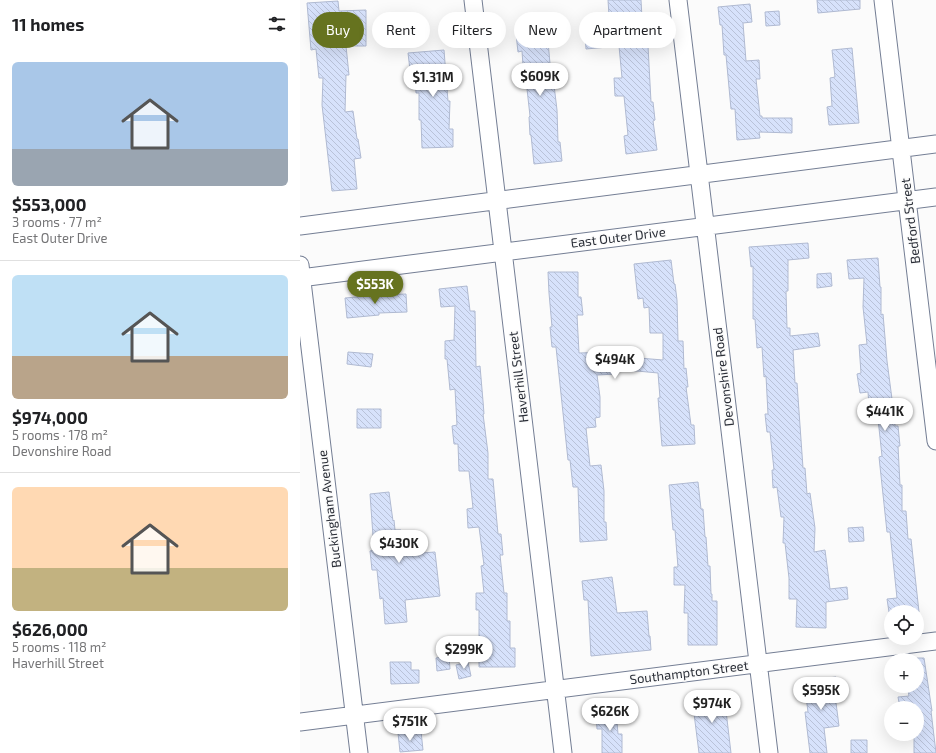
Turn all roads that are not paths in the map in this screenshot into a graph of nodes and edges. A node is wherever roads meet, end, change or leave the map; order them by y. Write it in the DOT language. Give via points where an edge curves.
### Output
graph roads {
  1 [pos="473,0"];
  2 [pos="678,0"];
  3 [pos="883,0"];
  4 [pos="936,144"];
  5 [pos="901,149"];
  6 [pos="699,175"];
  7 [pos="936,196"];
  8 [pos="497,200"];
  9 [pos="907,200"];
  10 [pos="300,226"];
  11 [pos="705,226"];
  12 [pos="503,252"];
  13 [pos="300,274"];
  14 [pos="936,441"];
  15 [pos="936,641"];
  16 [pos="758,663"];
  17 [pos="556,689"];
  18 [pos="354,716"];
  19 [pos="300,722"];
  20 [pos="358,753"];
  21 [pos="564,753"];
  22 [pos="769,753"];
  1 -- 8 [label="street, Haverhill Street"];
  2 -- 6 [label="street, Devonshire Road"];
  3 -- 5 [label="street, Bedford Street"];
  4 -- 5 [label="street"];
  5 -- 6 [label="street"];
  5 -- 9 [label="street, Bedford Street"];
  6 -- 8 [label="street"];
  6 -- 11 [label="street, Devonshire Road"];
  7 -- 9 [label="street, East Outer Drive"];
  8 -- 10 [label="street"];
  8 -- 12 [label="street, Haverhill Street"];
  9 -- 11 [label="street, East Outer Drive"];
  9 -- 14 [label="street, Bedford Street"];
  11 -- 12 [label="street, East Outer Drive"];
  11 -- 16 [label="street, Devonshire Road"];
  12 -- 13 [label="street, East Outer Drive"];
  12 -- 17 [label="street, Haverhill Street"];
  13 -- 18 [label="street, Buckingham Avenue"];
  15 -- 16 [label="street, Southampton Street"];
  16 -- 17 [label="street, Southampton Street"];
  16 -- 22 [label="street, Devonshire Road"];
  17 -- 18 [label="street, Southampton Street"];
  17 -- 21 [label="street, Haverhill Street"];
  18 -- 19 [label="street, Southampton Street"];
  18 -- 20 [label="street, Buckingham Avenue"];
}
